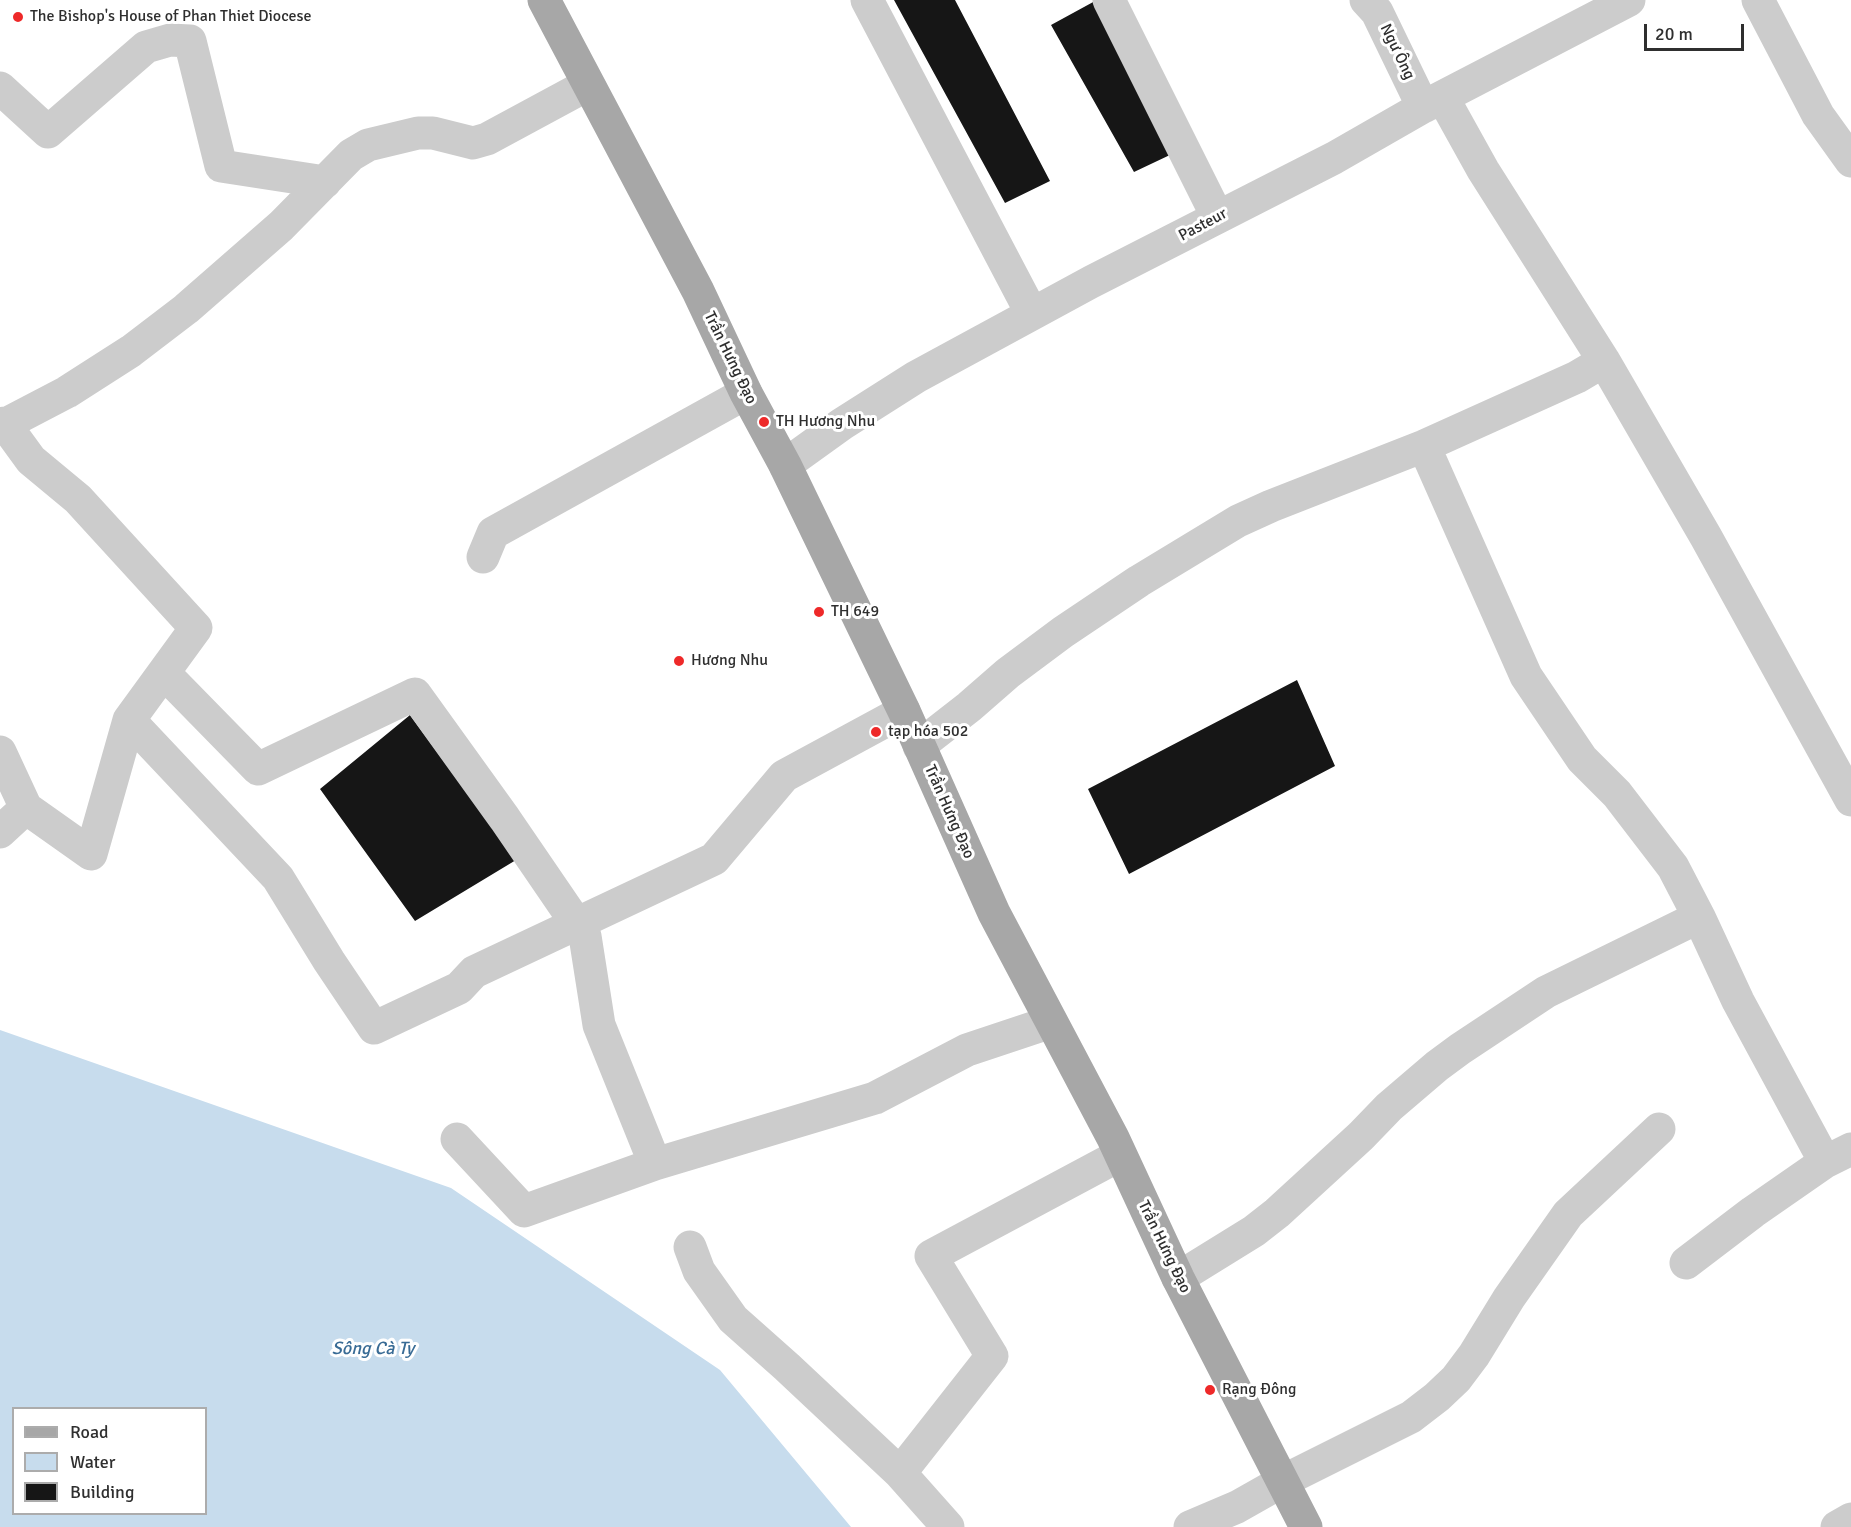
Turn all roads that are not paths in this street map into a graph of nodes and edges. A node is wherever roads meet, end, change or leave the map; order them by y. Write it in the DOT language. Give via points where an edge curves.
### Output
graph roads {
  1 [pos="544,0"];
  2 [pos="867,0"];
  3 [pos="1109,0"];
  4 [pos="1366,0"];
  5 [pos="1629,0"];
  6 [pos="1758,0"];
  7 [pos="587,85"];
  8 [pos="0,88"];
  9 [pos="1433,103"];
  10 [pos="1851,161"];
  11 [pos="326,182"];
  12 [pos="1217,216"];
  13 [pos="1032,314"];
  14 [pos="1604,361"];
  15 [pos="746,393"];
  16 [pos="2,425"];
  17 [pos="1424,446"];
  18 [pos="785,465"];
  19 [pos="483,557"];
  20 [pos="164,673"];
  21 [pos="903,711"];
  22 [pos="129,720"];
  23 [pos="919,746"];
  24 [pos="0,752"];
  25 [pos="1851,801"];
  26 [pos="26,808"];
  27 [pos="0,832"];
  28 [pos="1699,917"];
  29 [pos="577,922"];
  30 [pos="1051,1022"];
  31 [pos="1659,1129"];
  32 [pos="457,1139"];
  33 [pos="1120,1155"];
  34 [pos="1843,1156"];
  35 [pos="655,1164"];
  36 [pos="690,1246"];
  37 [pos="1686,1263"];
  38 [pos="1178,1278"];
  39 [pos="900,1473"];
  40 [pos="1283,1481"];
  41 [pos="1851,1519"];
  42 [pos="948,1527"];
  43 [pos="1190,1527"];
  44 [pos="1306,1527"];
  45 [pos="1837,1527"];
  1 -- 7 [label="main road, Trần Hưng Đạo"];
  2 -- 13 [label="street"];
  3 -- 12 [label="street"];
  4 -- 9 [label="street, Ngư Ông"];
  5 -- 9 [label="street, Pasteur"];
  6 -- 10 [label="street" via="1818,115"];
  7 -- 11 [label="street" via="473,143 418,133 368,145 351,155"];
  7 -- 15 [label="main road, Trần Hưng Đạo" via="698,291"];
  8 -- 11 [label="street" via="48,132 146,47 170,40 190,41 221,166"];
  9 -- 12 [label="street, Pasteur"];
  9 -- 14 [label="street, Ngư Ông" via="1483,170"];
  11 -- 16 [label="street" via="186,309 131,351 67,392"];
  12 -- 13 [label="street, Pasteur"];
  13 -- 18 [label="street, Pasteur" via="888,394"];
  14 -- 17 [label="street"];
  14 -- 25 [label="street, Ngư Ông"];
  15 -- 18 [label="main road, Trần Hưng Đạo"];
  15 -- 19 [label="street" via="493,533"];
  16 -- 20 [label="street" via="31,460 78,499 196,628"];
  17 -- 23 [label="street" via="1238,521 1062,632"];
  17 -- 28 [label="street" via="1526,676 1582,759 1617,794 1672,867"];
  18 -- 21 [label="main road, Trần Hưng Đạo"];
  20 -- 22 [label="street"];
  20 -- 29 [label="street" via="258,769 416,694"];
  21 -- 23 [label="main road, Trần Hưng Đạo"];
  21 -- 29 [label="street" via="784,776 714,859"];
  22 -- 26 [label="street" via="91,854"];
  22 -- 29 [label="street" via="278,878 374,1028 459,988 474,972"];
  23 -- 30 [label="main road, Trần Hưng Đạo" via="994,913"];
  24 -- 26 [label="street"];
  26 -- 27 [label="street"];
  28 -- 34 [label="street" via="1738,1001"];
  28 -- 38 [label="street" via="1546,992 1460,1049 1389,1107 1277,1213"];
  29 -- 35 [label="street" via="585,936 599,1025"];
  30 -- 33 [label="main road, Trần Hưng Đạo"];
  30 -- 35 [label="street" via="967,1050 875,1098"];
  31 -- 40 [label="street" via="1568,1214 1456,1379 1411,1417"];
  32 -- 35 [label="street" via="524,1211"];
  33 -- 38 [label="main road, Trần Hưng Đạo"];
  33 -- 39 [label="street" via="931,1256 992,1356"];
  34 -- 37 [label="street" via="1753,1212"];
  36 -- 39 [label="street" via="699,1271 733,1318"];
  38 -- 40 [label="main road, Trần Hưng Đạo"];
  39 -- 42 [label="street"];
  40 -- 43 [label="street"];
  40 -- 44 [label="main road, Trần Hưng Đạo"];
  41 -- 45 [label="street"];
}
